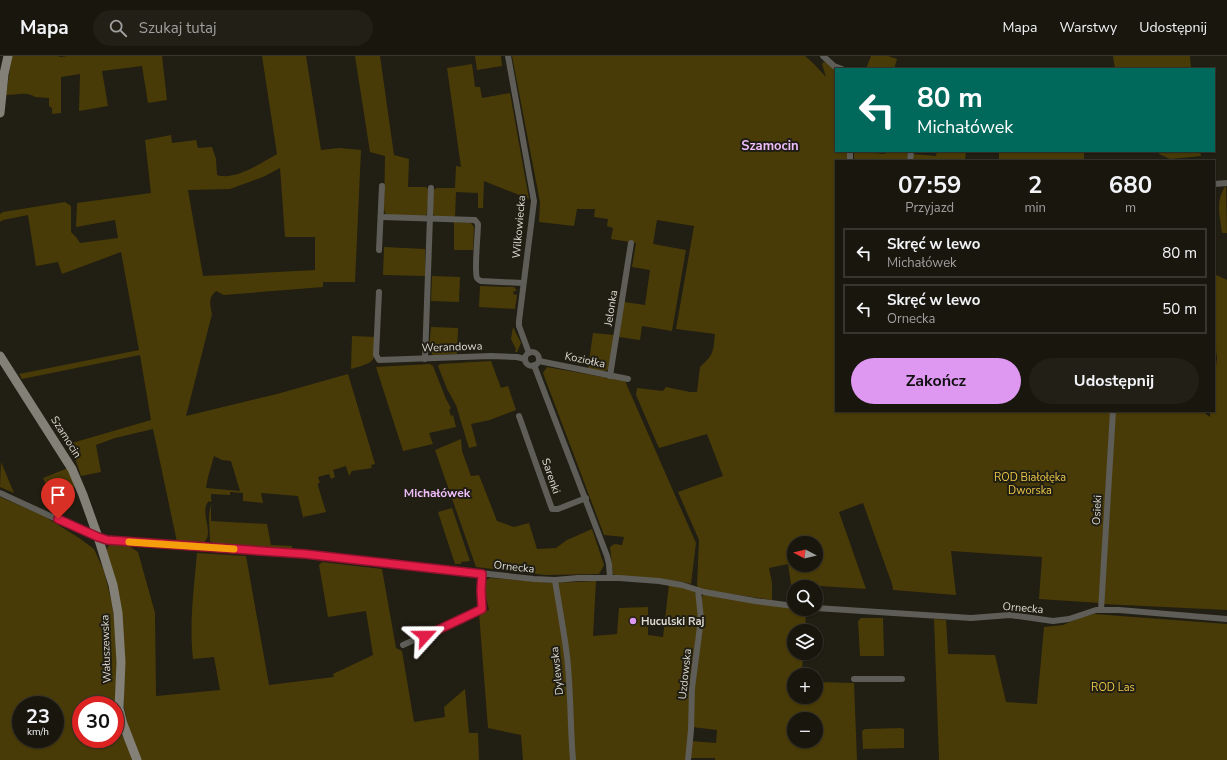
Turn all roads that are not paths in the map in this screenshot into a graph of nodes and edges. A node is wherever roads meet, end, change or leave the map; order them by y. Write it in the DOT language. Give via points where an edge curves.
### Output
graph roads {
  1 [pos="508,56"];
  2 [pos="823,56"];
  3 [pos="5,57"];
  4 [pos="835,68"];
  5 [pos="0,113"];
  6 [pos="1227,183"];
  7 [pos="1215,184"];
  8 [pos="382,186"];
  9 [pos="431,188"];
  10 [pos="382,217"];
  11 [pos="430,218"];
  12 [pos="631,243"];
  13 [pos="379,250"];
  14 [pos="523,283"];
  15 [pos="379,292"];
  16 [pos="529,353"];
  17 [pos="0,356"];
  18 [pos="425,359"];
  19 [pos="525,359"];
  20 [pos="536,363"];
  21 [pos="610,376"];
  22 [pos="628,379"];
  23 [pos="1113,412"];
  24 [pos="519,416"];
  25 [pos="0,492"];
  26 [pos="586,498"];
  27 [pos="98,537"];
  28 [pos="482,574"];
  29 [pos="610,578"];
  30 [pos="555,580"];
  31 [pos="698,590"];
  32 [pos="787,605"];
  33 [pos="823,608"];
  34 [pos="1101,610"];
  35 [pos="1227,619"];
  36 [pos="403,645"];
  37 [pos="854,679"];
  38 [pos="902,679"];
  39 [pos="137,760"];
  40 [pos="573,760"];
  41 [pos="688,760"];
  1 -- 14 [label="street, Wilkowiecka" via="534,201"];
  2 -- 4 [label="street"];
  3 -- 5 [label="street"];
  6 -- 7 [label="street"];
  8 -- 10 [label="street"];
  9 -- 11 [label="street"];
  10 -- 11 [label="street"];
  10 -- 13 [label="street"];
  11 -- 14 [label="street" via="475,220 478,224 478,280"];
  11 -- 18 [label="street"];
  12 -- 21 [label="street, Jelonka"];
  14 -- 16 [label="street, Wilkowiecka" via="519,326"];
  15 -- 18 [label="street, Werandowa" via="376,355 379,360"];
  16 -- 19 [label="street"];
  16 -- 20 [label="street" via="536,353"];
  17 -- 27 [label="street, Szamocin" via="72,469"];
  18 -- 19 [label="street, Werandowa" via="491,356"];
  19 -- 20 [label="street" via="527,364"];
  20 -- 21 [label="street, Koziołka"];
  20 -- 26 [label="street"];
  21 -- 22 [label="street, Koziołka"];
  23 -- 34 [label="street, Osieki"];
  24 -- 26 [label="street, Sarenki" via="552,509"];
  25 -- 27 [label="street, Ornecka"];
  26 -- 29 [label="street" via="607,556"];
  27 -- 28 [label="street, Ornecka" via="143,543 305,554"];
  27 -- 39 [label="street, Wałuszewska" via="118,613 121,656 119,708"];
  28 -- 30 [label="street, Ornecka"];
  28 -- 36 [label="street" via="482,609"];
  29 -- 30 [label="street, Ornecka"];
  29 -- 31 [label="street, Ornecka" via="673,582"];
  30 -- 40 [label="street, Dylewska" via="567,656"];
  31 -- 32 [label="street, Ornecka"];
  31 -- 41 [label="street, Uzdowska" via="701,619 692,688"];
  33 -- 34 [label="street, Ornecka" via="971,618 1010,615 1053,621"];
  34 -- 35 [label="street, Ornecka"];
  37 -- 38 [label="street"];
}
